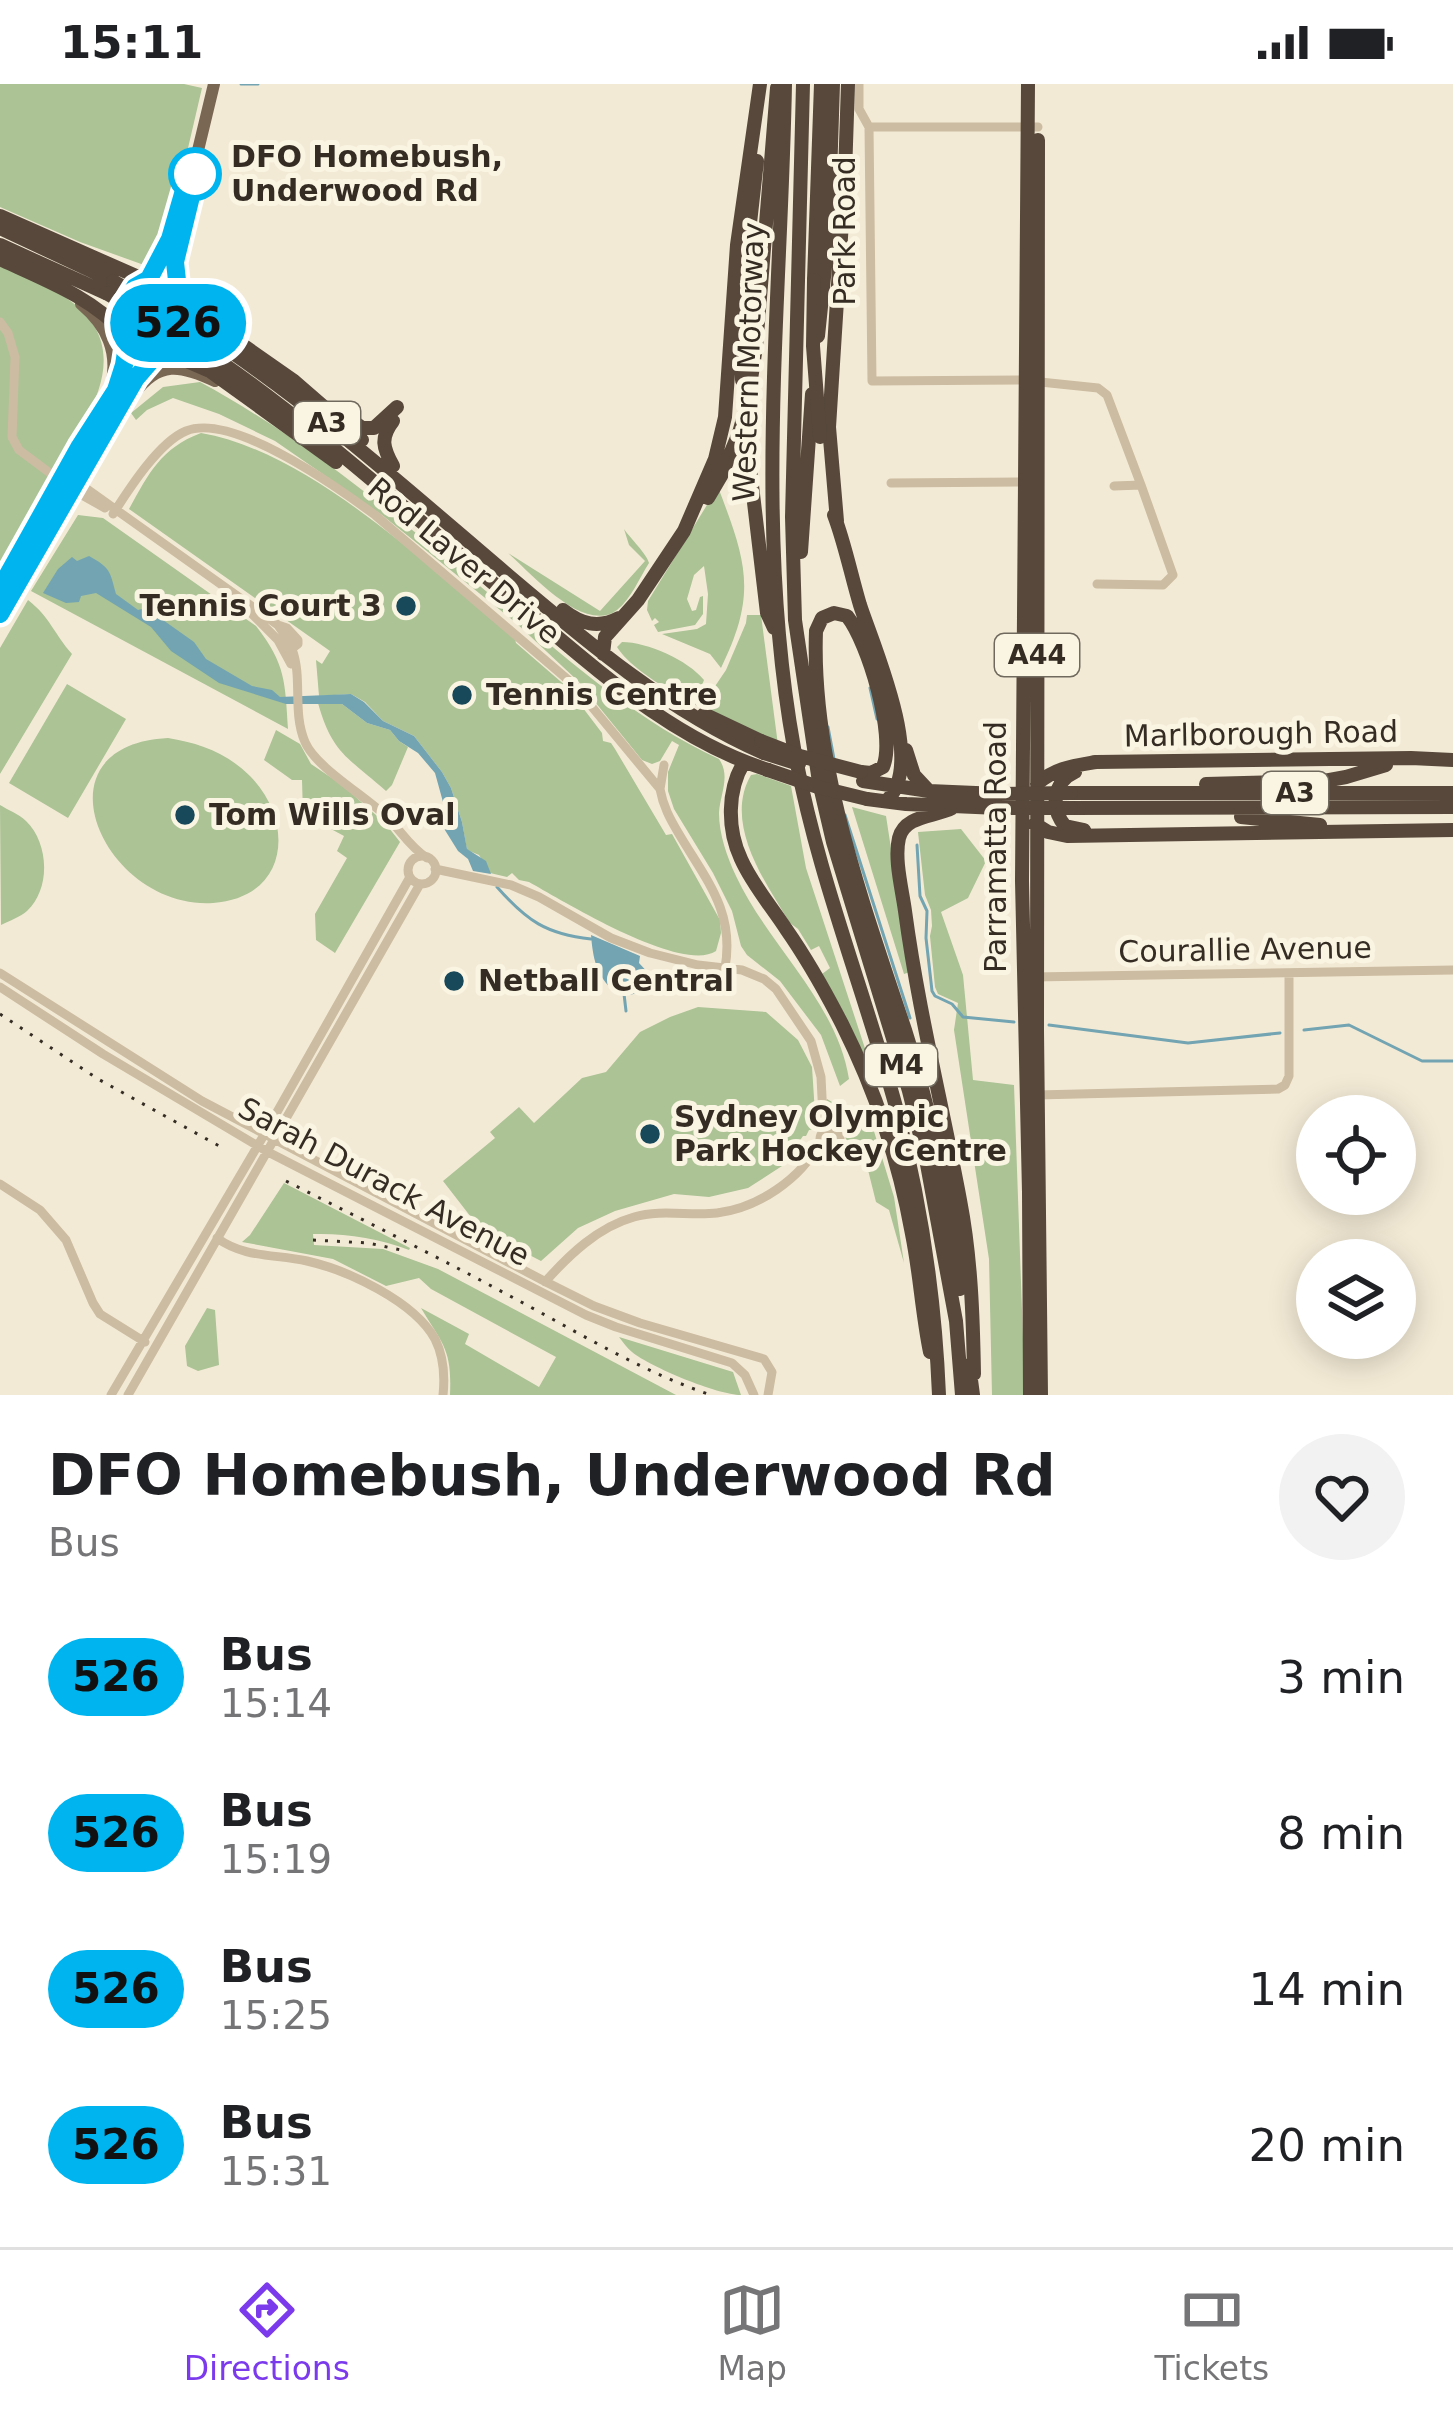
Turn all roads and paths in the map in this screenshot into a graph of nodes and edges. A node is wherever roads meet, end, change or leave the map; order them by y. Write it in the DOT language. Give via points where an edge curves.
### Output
graph roads {
  1 [pos="763,84"];
  2 [pos="781,84"];
  3 [pos="803,84"];
  4 [pos="820,84"];
  5 [pos="833,84"];
  6 [pos="848,84"];
  7 [pos="859,84"];
  8 [pos="1028,84"];
  9 [pos="1038,84"];
  10 [pos="213,86"];
  11 [pos="868,127"];
  12 [pos="1034,127"];
  13 [pos="194,167"];
  14 [pos="0,216"];
  15 [pos="0,228"];
  16 [pos="0,245"];
  17 [pos="0,259"];
  18 [pos="143,282"];
  19 [pos="53,283"];
  20 [pos="109,287"];
  21 [pos="177,294"];
  22 [pos="180,312"];
  23 [pos="123,313"];
  24 [pos="0,322"];
  25 [pos="126,336"];
  26 [pos="196,337"];
  27 [pos="162,346"];
  28 [pos="742,380"];
  29 [pos="294,381"];
  30 [pos="1032,382"];
  31 [pos="240,392"];
  32 [pos="102,409"];
  33 [pos="742,429"];
  34 [pos="96,444"];
  35 [pos="392,466"];
  36 [pos="716,472"];
  37 [pos="1032,482"];
  38 [pos="891,483"];
  39 [pos="71,484"];
  40 [pos="1141,485"];
  41 [pos="1114,486"];
  42 [pos="385,494"];
  43 [pos="115,511"];
  44 [pos="837,521"];
  45 [pos="448,524"];
  46 [pos="477,548"];
  47 [pos="1097,584"];
  48 [pos="0,589"];
  49 [pos="793,602"];
  50 [pos="0,614"];
  51 [pos="623,615"];
  52 [pos="780,641"];
  53 [pos="289,651"];
  54 [pos="599,661"];
  55 [pos="887,682"];
  56 [pos="1039,740"];
  57 [pos="762,747"];
  58 [pos="1453,760"];
  59 [pos="745,761"];
  60 [pos="1114,764"];
  61 [pos="664,765"];
  62 [pos="1070,766"];
  63 [pos="862,776"];
  64 [pos="1040,781"];
  65 [pos="897,787"];
  66 [pos="660,789"];
  67 [pos="929,791"];
  68 [pos="1136,793"];
  69 [pos="1453,793"];
  70 [pos="1071,800"];
  71 [pos="886,801"];
  72 [pos="999,801"];
  73 [pos="1022,807"];
  74 [pos="1453,807"];
  75 [pos="952,808"];
  76 [pos="1207,808"];
  77 [pos="387,817"];
  78 [pos="1039,827"];
  79 [pos="1453,830"];
  80 [pos="1342,832"];
  81 [pos="1067,836"];
  82 [pos="1125,836"];
  83 [pos="1040,845"];
  84 [pos="427,857"];
  85 [pos="435,869"];
  86 [pos="409,872"];
  87 [pos="420,884"];
  88 [pos="404,901"];
  89 [pos="725,968"];
  90 [pos="1453,970"];
  91 [pos="0,974"];
  92 [pos="1289,974"];
  93 [pos="1030,977"];
  94 [pos="0,988"];
  95 [pos="824,1095"];
  96 [pos="1032,1095"];
  97 [pos="832,1129"];
  98 [pos="266,1143"];
  99 [pos="820,1144"];
  100 [pos="0,1184"];
  101 [pos="217,1238"];
  102 [pos="544,1287"];
  103 [pos="142,1341"];
  104 [pos="154,1348"];
  105 [pos="754,1394"];
  106 [pos="111,1395"];
  107 [pos="128,1395"];
  108 [pos="443,1395"];
  109 [pos="768,1395"];
  110 [pos="939,1395"];
  111 [pos="962,1395"];
  112 [pos="974,1395"];
  113 [pos="1030,1395"];
  114 [pos="1041,1395"];
  1 -- 28 [label="highway, Western Motorway" via="744,267"];
  1 -- 36 [label="highway" via="737,245"];
  2 -- 33 [label="highway, bridge"];
  2 -- 52 [label="highway, Western Motorway / M4" via="771,524"];
  3 -- 49 [label="highway, Western Motorway / M4"];
  4 -- 44 [label="highway, bridge" via="813,346"];
  5 -- 49 [label="highway, Western Motorway / M4" via="826,268"];
  6 -- 44 [label="highway" via="829,427"];
  7 -- 11 [label="street, Park Road"];
  8 -- 12 [label="highway, Parramatta Road / A44"];
  9 -- 12 [label="highway, Parramatta Road / A44"];
  10 -- 13 [label="main road"];
  11 -- 12 [label="street"];
  11 -- 30 [label="street, Park Road" via="872,380"];
  12 -- 30 [label="highway, Parramatta Road / A44"];
  13 -- 18 [label="main road" via="176,224"];
  13 -- 21 [label="main road" via="175,262"];
  14 -- 18 [label="highway"];
  15 -- 20 [label="highway, A3"];
  16 -- 20 [label="highway, A3"];
  17 -- 19 [label="highway"];
  18 -- 21 [label="main road" via="159,279"];
  19 -- 25 [label="highway" via="104,312"];
  19 -- 32 [label="main road" via="109,338 114,372"];
  20 -- 26 [label="highway, A3, bridge"];
  21 -- 22 [label="main road"];
  21 -- 29 [label="highway"];
  23 -- 25 [label="main road"];
  24 -- 39 [label="street" via="15,357 12,437"];
  25 -- 27 [label="main road" via="141,347"];
  25 -- 32 [label="main road" via="122,376"];
  26 -- 42 [label="highway, A3"];
  26 -- 45 [label="highway, A3" via="294,395"];
  27 -- 31 [label="highway"];
  27 -- 34 [label="main road"];
  29 -- 35 [label="highway"];
  29 -- 35 [label="highway" via="368,430 399,409 383,436"];
  30 -- 37 [label="highway, Parramatta Road / A44"];
  30 -- 40 [label="street" via="1103,391"];
  31 -- 34 [label="main road" via="187,370 156,372"];
  31 -- 42 [label="highway"];
  32 -- 39 [label="main road"];
  33 -- 36 [label="highway"];
  33 -- 52 [label="highway, Western Motorway" via="767,613"];
  34 -- 39 [label="main road"];
  35 -- 45 [label="highway"];
  36 -- 51 [label="highway"];
  37 -- 38 [label="street"];
  37 -- 56 [label="highway, Parramatta Road / A44"];
  37 -- 73 [label="highway, Parramatta Road / A44"];
  39 -- 43 [label="street"];
  39 -- 48 [label="main road"];
  39 -- 50 [label="main road"];
  40 -- 41 [label="street"];
  40 -- 47 [label="street" via="1173,575 1163,585"];
  42 -- 54 [label="highway, A3"];
  43 -- 53 [label="street" via="248,610"];
  43 -- 53 [label="street" via="295,634 298,644"];
  43 -- 66 [label="street, Rod Laver Drive" via="165,445 188,430 218,428 273,451 375,514 573,684"];
  44 -- 55 [label="highway"];
  45 -- 46 [label="highway, A3"];
  46 -- 51 [label="highway" via="575,620 598,625"];
  46 -- 54 [label="highway, A3"];
  49 -- 111 [label="highway, Western Motorway / M4" via="828,822 931,1178"];
  51 -- 54 [label="highway"];
  52 -- 110 [label="highway, Western Motorway / M4" via="818,855 916,1189"];
  53 -- 77 [label="street" via="304,741"];
  54 -- 57 [label="highway, A3" via="621,667 695,719"];
  54 -- 59 [label="highway, A3" via="662,718"];
  55 -- 65 [label="highway" via="900,750"];
  55 -- 67 [label="highway" via="909,764"];
  56 -- 62 [label="highway" via="1051,758"];
  56 -- 64 [label="highway, Parramatta Road / A44"];
  57 -- 59 [label="highway"];
  57 -- 63 [label="highway, A3, bridge"];
  58 -- 60 [label="highway, Marlborough Road"];
  58 -- 68 [label="highway" via="1383,765 1324,781"];
  59 -- 71 [label="highway, A3, bridge"];
  59 -- 110 [label="highway" via="733,799 735,843 869,1084 904,1191"];
  60 -- 62 [label="highway, Marlborough Road"];
  60 -- 82 [label="highway" via="1062,780 1057,813 1065,826"];
  61 -- 66 [label="street"];
  62 -- 64 [label="highway, Marlborough Road"];
  63 -- 65 [label="highway, A3"];
  63 -- 112 [label="highway" via="886,762 880,705 854,626 829,614 815,640 826,749 847,850 937,1150"];
  64 -- 73 [label="highway, Marlborough Road"];
  64 -- 78 [label="highway, Parramatta Road / A44"];
  65 -- 67 [label="highway, A3"];
  65 -- 71 [label="highway"];
  66 -- 89 [label="street, Rod Laver Drive" via="724,914"];
  67 -- 72 [label="highway, A3"];
  68 -- 69 [label="highway, A3"];
  68 -- 70 [label="highway, A3"];
  70 -- 72 [label="highway, A3, bridge"];
  70 -- 76 [label="highway, A3"];
  71 -- 75 [label="highway, A3"];
  72 -- 75 [label="highway, A3"];
  73 -- 78 [label="highway"];
  73 -- 93 [label="highway, Parramatta Road / A44"];
  74 -- 76 [label="highway, A3"];
  75 -- 112 [label="highway, M4" via="907,826 899,862 963,1215"];
  76 -- 80 [label="highway" via="1212,817"];
  77 -- 84 [label="street"];
  77 -- 86 [label="street"];
  78 -- 81 [label="highway"];
  78 -- 83 [label="highway, Parramatta Road / A44"];
  79 -- 80 [label="highway"];
  80 -- 82 [label="highway"];
  81 -- 82 [label="highway"];
  81 -- 83 [label="highway"];
  83 -- 93 [label="highway, Parramatta Road / A44"];
  84 -- 85 [label="street"];
  84 -- 86 [label="street" via="415,858"];
  85 -- 87 [label="street"];
  85 -- 89 [label="street" via="511,885 611,938"];
  86 -- 87 [label="street"];
  86 -- 88 [label="street"];
  87 -- 88 [label="street"];
  88 -- 98 [label="street"];
  89 -- 95 [label="street" via="776,989 811,1042"];
  90 -- 92 [label="street, Courallie Avenue"];
  91 -- 98 [label="street, Sarah Durack Avenue"];
  92 -- 93 [label="street, Courallie Avenue"];
  92 -- 96 [label="street" via="1289,1076 1278,1089"];
  93 -- 96 [label="highway, Parramatta Road / A44"];
  94 -- 98 [label="street, Sarah Durack Avenue"];
  95 -- 97 [label="street" via="823,1117"];
  95 -- 99 [label="street"];
  96 -- 113 [label="highway, Parramatta Road / A44"];
  96 -- 114 [label="highway, Parramatta Road / A44"];
  97 -- 99 [label="street"];
  97 -- 99 [label="street" via="840,1144"];
  98 -- 101 [label="street"];
  98 -- 102 [label="street, Sarah Durack Avenue"];
  98 -- 103 [label="street"];
  99 -- 102 [label="street" via="779,1188 740,1208 615,1224"];
  100 -- 103 [label="street" via="40,1210 66,1240 100,1314"];
  101 -- 104 [label="street"];
  101 -- 108 [label="street" via="246,1254 314,1263 397,1301 435,1340"];
  102 -- 105 [label="street, Sarah Durack Avenue" via="616,1327 727,1360"];
  102 -- 109 [label="street, Sarah Durack Avenue" via="764,1359 772,1374"];
  103 -- 104 [label="street"];
  103 -- 106 [label="street"];
  104 -- 107 [label="street"];
}
